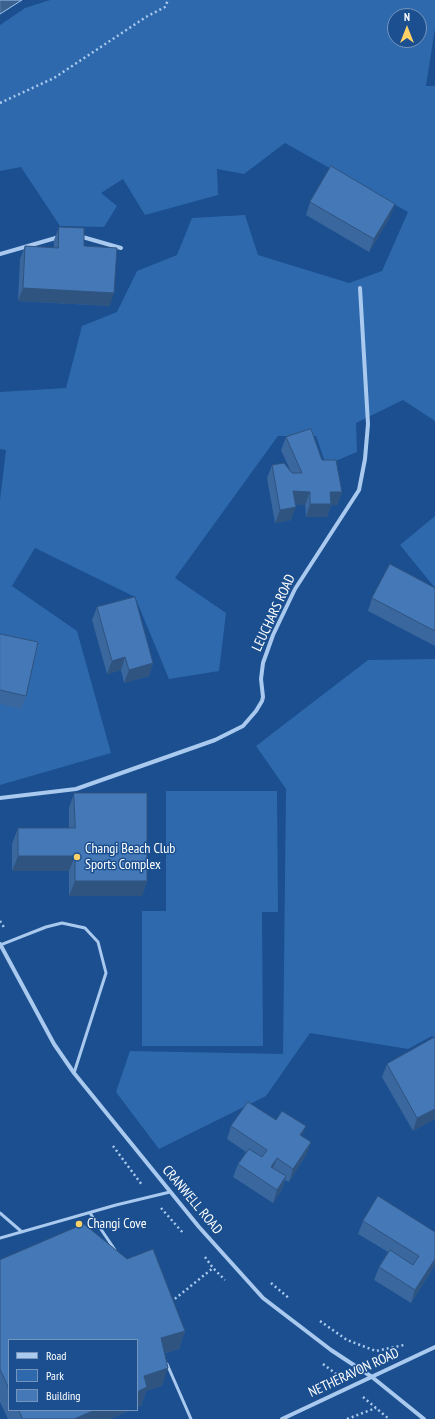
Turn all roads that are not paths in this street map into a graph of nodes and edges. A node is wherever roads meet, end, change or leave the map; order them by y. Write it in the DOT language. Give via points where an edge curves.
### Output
graph roads {
  1 [pos="70,233"];
  2 [pos="63,236"];
  3 [pos="121,248"];
  4 [pos="0,254"];
  5 [pos="360,288"];
  6 [pos="0,798"];
  7 [pos="0,944"];
  8 [pos="74,1073"];
  9 [pos="170,1192"];
  10 [pos="0,1212"];
  11 [pos="90,1213"];
  12 [pos="22,1232"];
  13 [pos="0,1238"];
  14 [pos="116,1253"];
  15 [pos="435,1347"];
  16 [pos="165,1360"];
  17 [pos="372,1377"];
  18 [pos="191,1419"];
  19 [pos="282,1419"];
  20 [pos="424,1419"];
  1 -- 3 [label="street"];
  2 -- 4 [label="street"];
  5 -- 6 [label="street, LEUCHARS ROAD" via="368,424 359,490 295,588 273,635 262,663 262,701 256,711 243,726 215,740 76,789"];
  7 -- 8 [label="street, CRANWELL ROAD" via="54,1044"];
  7 -- 8 [label="lane" via="46,927 62,924 85,928 98,942 106,973"];
  8 -- 9 [label="street, CRANWELL ROAD"];
  9 -- 11 [label="lane"];
  9 -- 17 [label="street, CRANWELL ROAD" via="263,1298 331,1350"];
  10 -- 12 [label="lane"];
  11 -- 12 [label="lane"];
  11 -- 14 [label="lane"];
  12 -- 13 [label="lane"];
  15 -- 17 [label="street, NETHERAVON ROAD"];
  16 -- 18 [label="lane"];
  17 -- 19 [label="street, NETHERAVON ROAD"];
  17 -- 20 [label="street, CRANWELL ROAD"];
}
